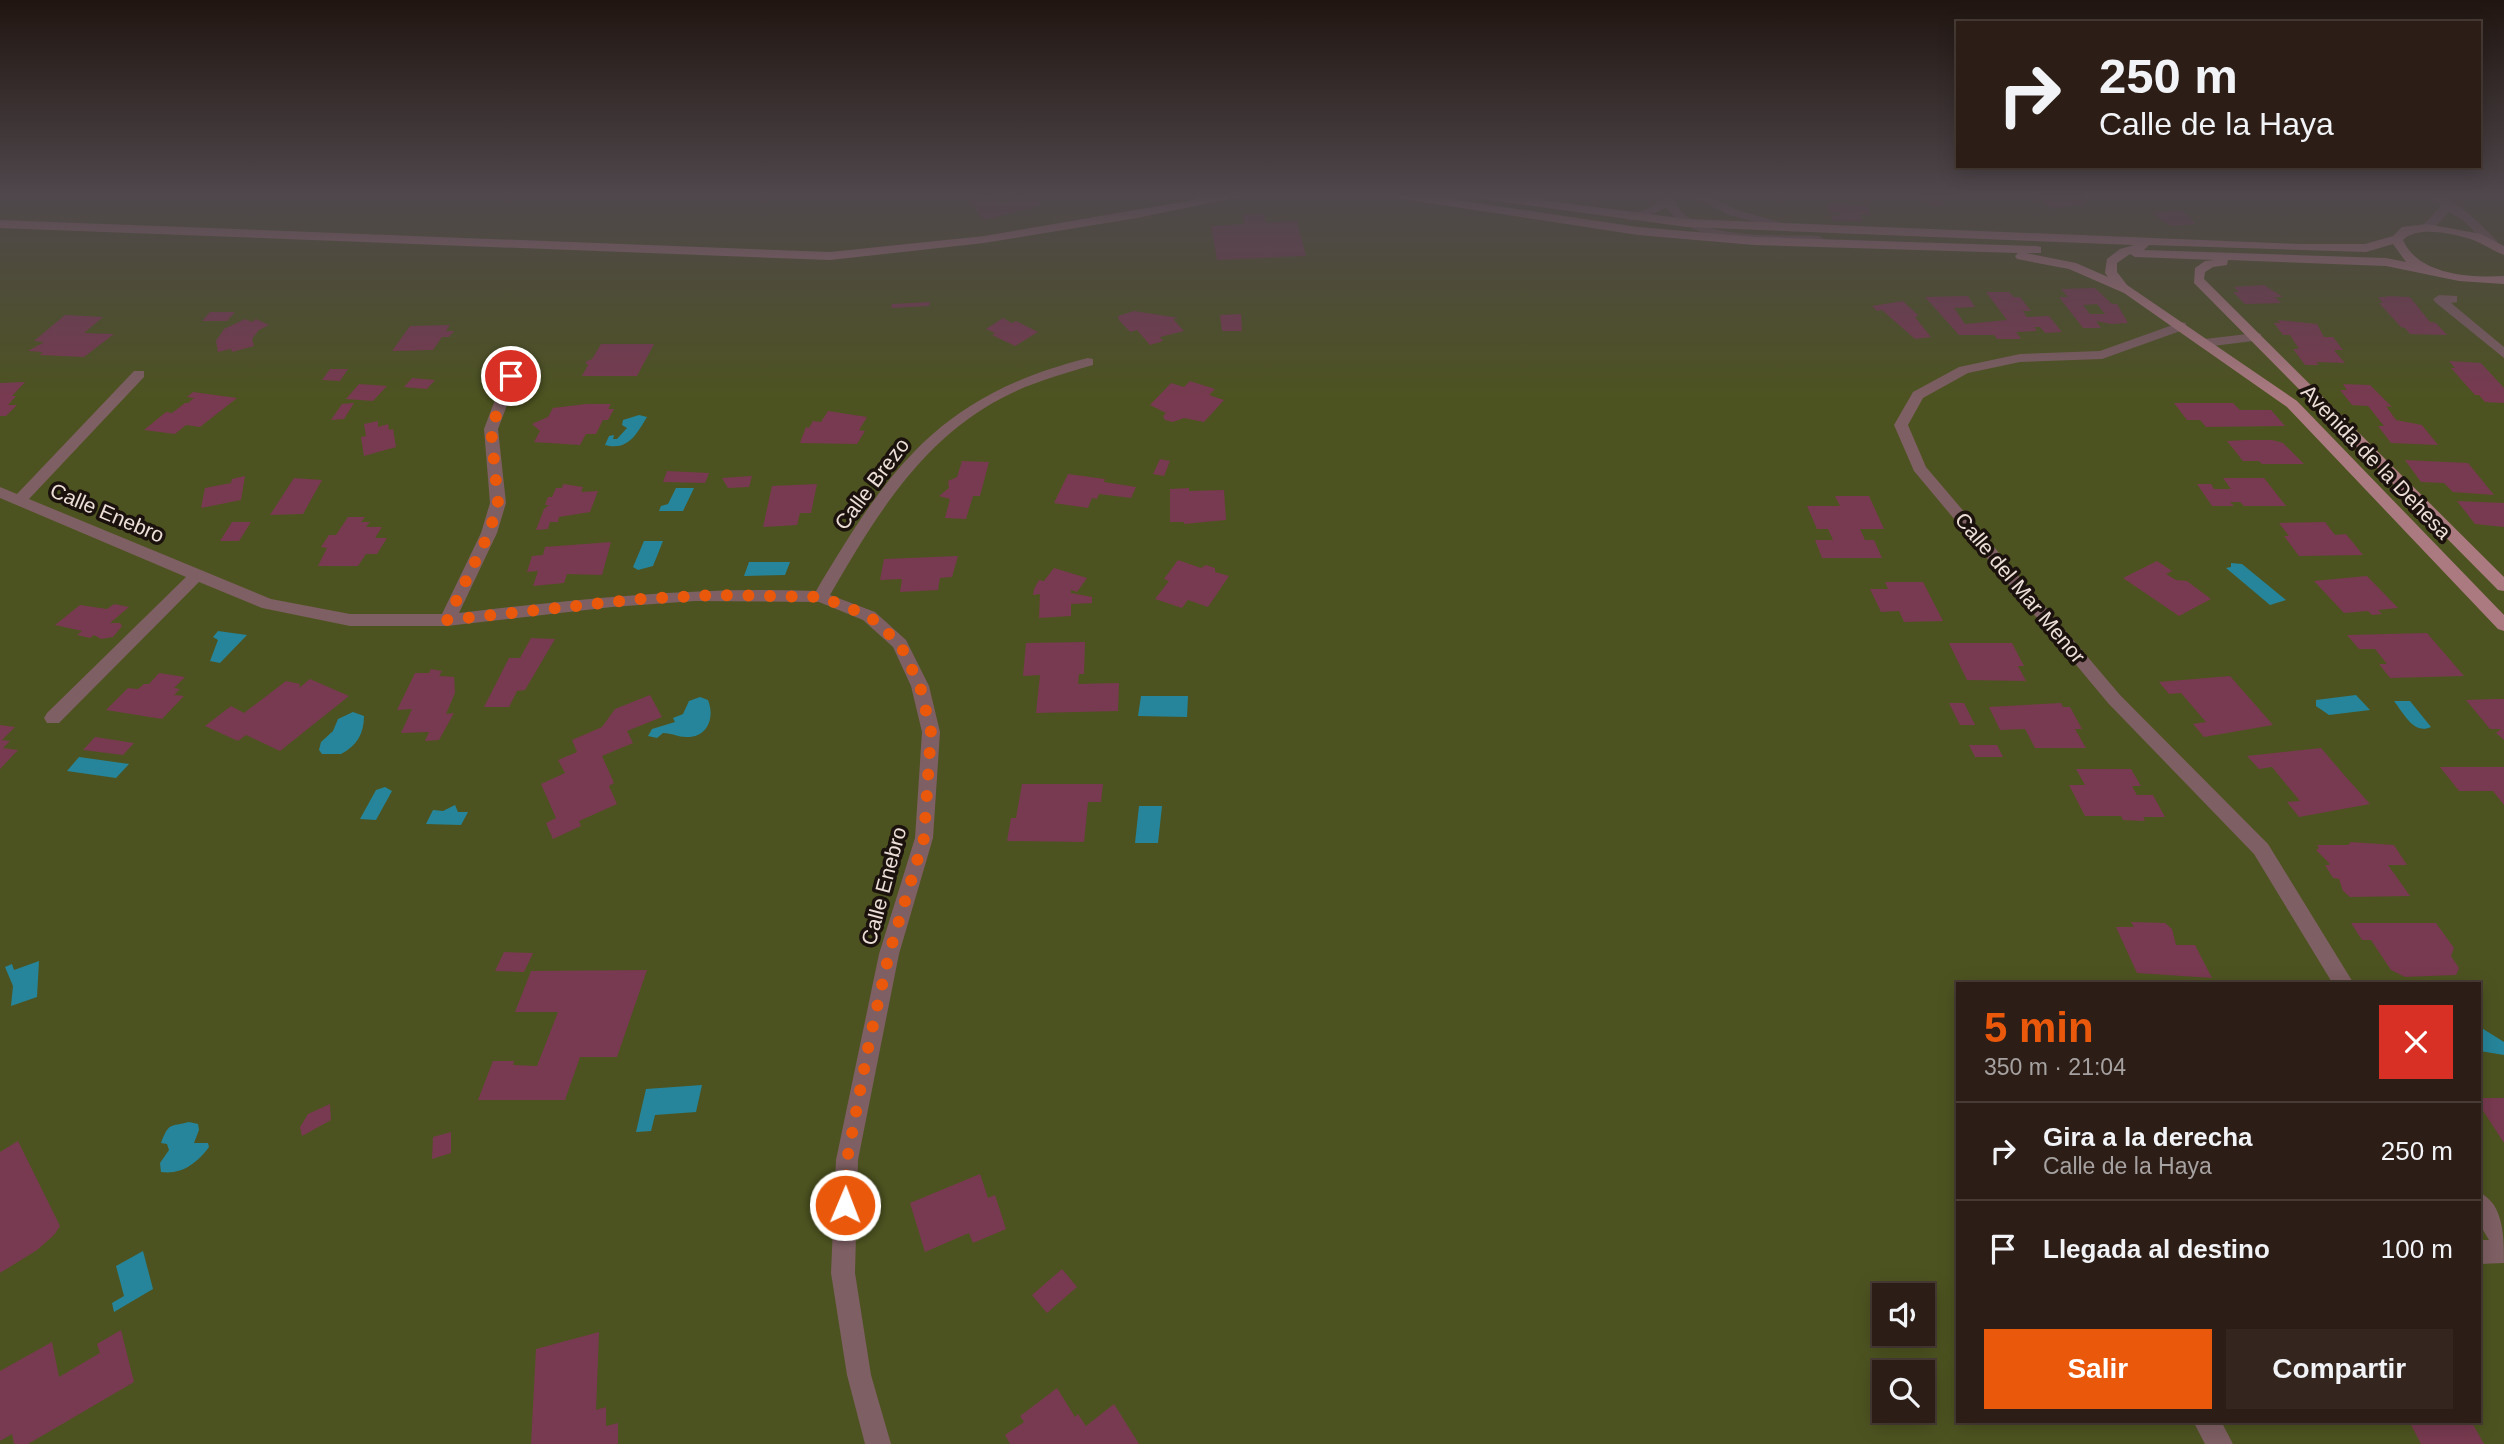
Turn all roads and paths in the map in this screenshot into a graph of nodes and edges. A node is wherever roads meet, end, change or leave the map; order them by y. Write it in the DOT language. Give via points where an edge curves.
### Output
graph roads {
  1 [pos="2062,263"];
  2 [pos="2112,263"];
  3 [pos="2215,263"];
  4 [pos="2395,263"];
  5 [pos="2420,263"];
  6 [pos="2429,269"];
  7 [pos="2504,280"];
  8 [pos="2128,290"];
  9 [pos="2453,299"];
  10 [pos="2181,326"];
  11 [pos="2256,337"];
  12 [pos="2205,343"];
  13 [pos="2504,354"];
  14 [pos="1088,362"];
  15 [pos="139,374"];
  16 [pos="511,376"];
  17 [pos="0,492"];
  18 [pos="19,500"];
  19 [pos="197,575"];
  20 [pos="2504,586"];
  21 [pos="821,597"];
  22 [pos="447,620"];
  23 [pos="2504,625"];
  24 [pos="53,718"];
  25 [pos="2343,982"];
  26 [pos="2481,1206"];
  27 [pos="2504,1243"];
  28 [pos="2504,1251"];
  29 [pos="2481,1252"];
  30 [pos="2207,1423"];
  31 [pos="878,1444"];
  32 [pos="2220,1444"];
  1 -- 8 [label="main road, Avenida de la Dehesa"];
  2 -- 8 [label="main road, Avenida de la Dehesa" via="2111,273"];
  3 -- 11 [label="main road, Avenida de la Dehesa" via="2199,271 2198,280"];
  4 -- 6 [label="main road"];
  5 -- 6 [label="main road"];
  6 -- 7 [label="main road" via="2469,281"];
  8 -- 10 [label="main road, Avenida de la Dehesa"];
  9 -- 13 [label="street" via="2438,299"];
  10 -- 12 [label="main road, Avenida de la Dehesa"];
  10 -- 25 [label="street, Calle del Mar Menor" via="2102,355 2020,358 1964,370 1918,396 1901,425 1919,468 2105,688 2260,849"];
  11 -- 12 [label="street"];
  11 -- 20 [label="main road, Avenida de la Dehesa"];
  12 -- 23 [label="main road, Avenida de la Dehesa" via="2292,404"];
  14 -- 21 [label="street, Calle Brezo" via="992,397 948,426 917,454 853,541"];
  15 -- 18 [label="street"];
  16 -- 22 [label="street" via="491,429 498,503 489,533"];
  17 -- 18 [label="street, Calle Enebro"];
  18 -- 19 [label="street, Calle Enebro"];
  19 -- 22 [label="street, Calle Enebro" via="268,604 350,620"];
  19 -- 24 [label="street"];
  21 -- 22 [label="street, Calle Enebro" via="653,598"];
  21 -- 31 [label="street, Calle Enebro" via="869,616 900,644 920,686 931,732 924,838 889,954 847,1160 844,1273 859,1375"];
  26 -- 27 [label="street"];
  28 -- 29 [label="street"];
  30 -- 32 [label="street"];
}
